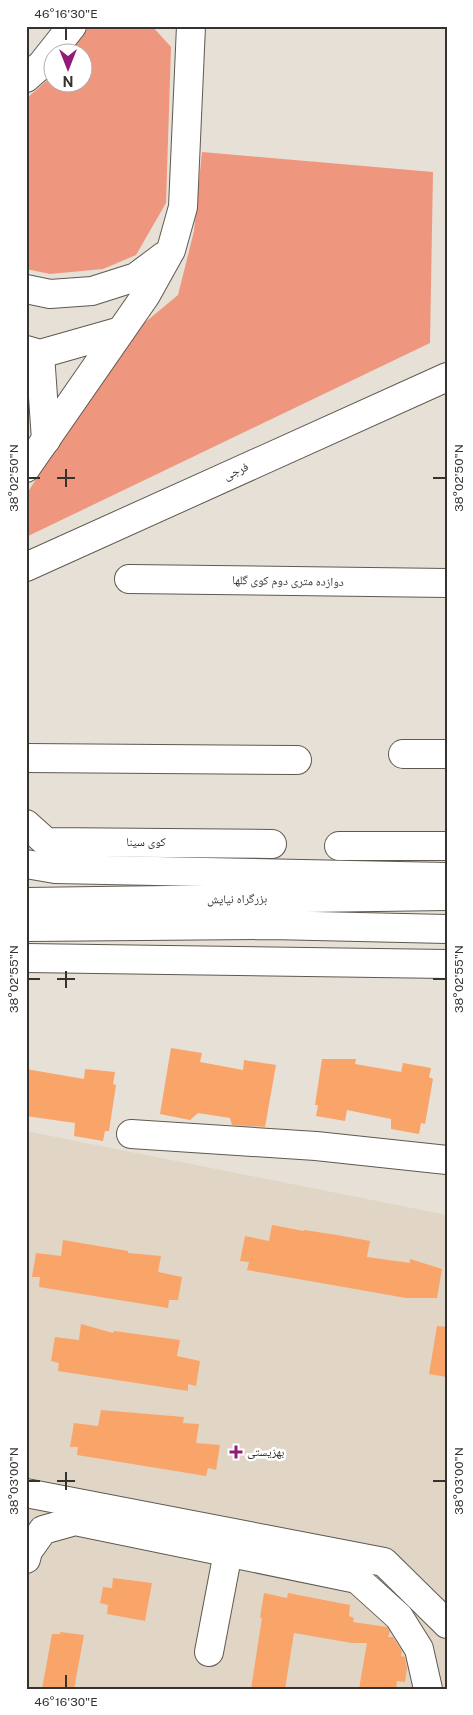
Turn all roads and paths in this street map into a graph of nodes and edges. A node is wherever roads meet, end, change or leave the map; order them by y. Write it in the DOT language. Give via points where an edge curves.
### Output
graph roads {
  1 [pos="191,26"];
  2 [pos="66,29"];
  3 [pos="26,78"];
  4 [pos="171,250"];
  5 [pos="26,289"];
  6 [pos="121,331"];
  7 [pos="33,352"];
  8 [pos="447,377"];
  9 [pos="46,440"];
  10 [pos="26,468"];
  11 [pos="26,566"];
  12 [pos="129,579"];
  13 [pos="447,583"];
  14 [pos="403,754"];
  15 [pos="447,754"];
  16 [pos="26,758"];
  17 [pos="297,760"];
  18 [pos="26,824"];
  19 [pos="272,844"];
  20 [pos="339,846"];
  21 [pos="447,846"];
  22 [pos="26,864"];
  23 [pos="447,877"];
  24 [pos="447,896"];
  25 [pos="26,902"];
  26 [pos="26,927"];
  27 [pos="447,929"];
  28 [pos="26,958"];
  29 [pos="447,964"];
  30 [pos="131,1134"];
  31 [pos="447,1160"];
  32 [pos="26,1492"];
  33 [pos="228,1552"];
  34 [pos="26,1559"];
  35 [pos="447,1624"];
  36 [pos="209,1652"];
  37 [pos="428,1689"];
  1 -- 4 [label="main road" via="183,207"];
  2 -- 3 [label="main road" via="42,64"];
  4 -- 5 [label="main road" via="136,277 92,291 50,294"];
  4 -- 6 [label="main road"];
  6 -- 7 [label="main road"];
  6 -- 9 [label="main road"];
  7 -- 9 [label="main road"];
  8 -- 11 [label="main road, فرجی"];
  9 -- 10 [label="main road"];
  12 -- 13 [label="main road, دوازده متری دوم کوی گلها"];
  14 -- 15 [label="main road"];
  16 -- 17 [label="main road"];
  18 -- 19 [label="main road, کوی سینا" via="46,842"];
  20 -- 21 [label="main road"];
  22 -- 23 [label="main road" via="54,869"];
  24 -- 25 [label="main road, بزرگراه نیایش"];
  26 -- 27 [label="main road" via="271,925"];
  28 -- 29 [label="main road"];
  30 -- 31 [label="main road" via="316,1146"];
  32 -- 35 [label="main road" via="384,1562"];
  33 -- 34 [label="main road" via="74,1521 43,1530 28,1550"];
  33 -- 36 [label="main road"];
  33 -- 37 [label="main road" via="357,1579 399,1617 420,1649"];
}
